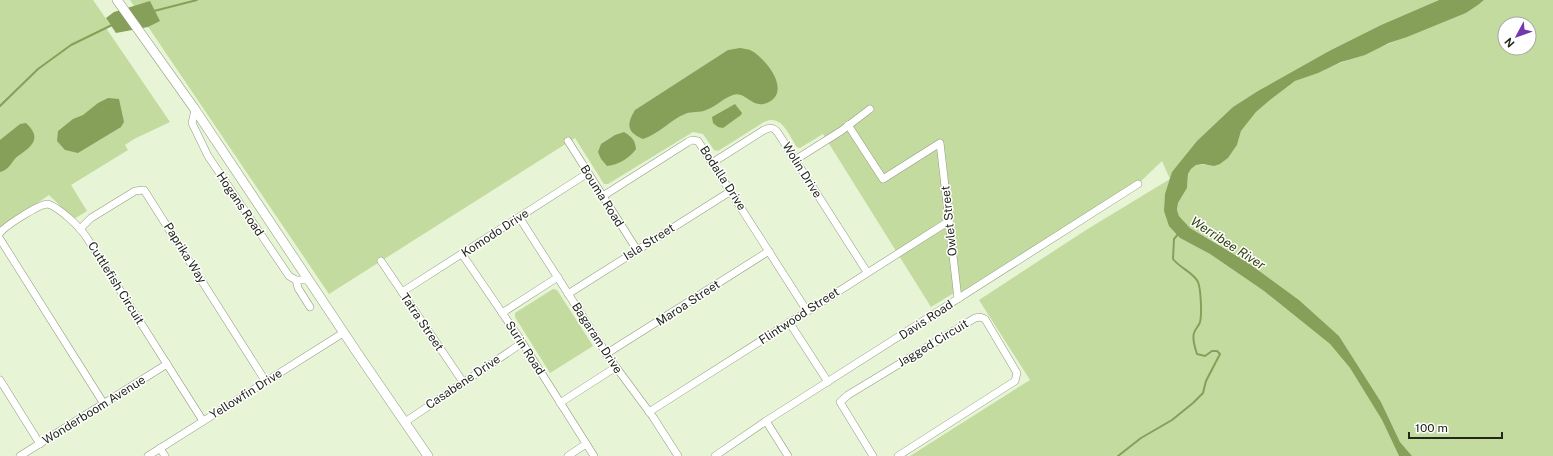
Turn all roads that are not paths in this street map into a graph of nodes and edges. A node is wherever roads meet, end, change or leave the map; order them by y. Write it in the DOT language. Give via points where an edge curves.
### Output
graph roads {
  1 [pos="118,0"];
  2 [pos="870,109"];
  3 [pos="195,110"];
  4 [pos="848,125"];
  5 [pos="568,142"];
  6 [pos="795,160"];
  7 [pos="712,163"];
  8 [pos="588,173"];
  9 [pos="1138,184"];
  10 [pos="731,191"];
  11 [pos="603,196"];
  12 [pos="520,217"];
  13 [pos="949,222"];
  14 [pos="80,229"];
  15 [pos="0,233"];
  16 [pos="0,239"];
  17 [pos="637,250"];
  18 [pos="769,251"];
  19 [pos="462,254"];
  20 [pos="382,261"];
  21 [pos="867,272"];
  22 [pos="558,277"];
  23 [pos="296,280"];
  24 [pos="309,280"];
  25 [pos="402,292"];
  26 [pos="568,294"];
  27 [pos="958,299"];
  28 [pos="310,307"];
  29 [pos="807,310"];
  30 [pos="502,313"];
  31 [pos="789,322"];
  32 [pos="344,333"];
  33 [pos="522,343"];
  34 [pos="606,354"];
  35 [pos="167,364"];
  36 [pos="616,367"];
  37 [pos="0,380"];
  38 [pos="266,382"];
  39 [pos="463,382"];
  40 [pos="828,382"];
  41 [pos="560,402"];
  42 [pos="104,404"];
  43 [pos="649,412"];
  44 [pos="766,421"];
  45 [pos="203,422"];
  46 [pos="405,422"];
  47 [pos="40,444"];
  48 [pos="586,444"];
  49 [pos="160,448"];
  50 [pos="20,456"];
  51 [pos="148,456"];
  52 [pos="165,456"];
  53 [pos="428,456"];
  54 [pos="568,456"];
  55 [pos="594,456"];
  56 [pos="678,456"];
  57 [pos="715,456"];
  58 [pos="788,456"];
  59 [pos="873,456"];
  60 [pos="898,456"];
  1 -- 3 [label="street, Hogans Road"];
  2 -- 4 [label="street"];
  3 -- 23 [label="street, Hogans Road" via="192,123 208,156 288,274"];
  3 -- 24 [label="street, Hogans Road"];
  4 -- 6 [label="street"];
  4 -- 13 [label="street, Owlet Street" via="883,179 940,143"];
  5 -- 8 [label="street, Bouma Road"];
  6 -- 7 [label="street, Wolin Drive" via="778,133 771,128"];
  6 -- 21 [label="street, Wolin Drive"];
  7 -- 10 [label="street, Bodalla Drive"];
  7 -- 11 [label="street, Bodalla Drive" via="700,143 690,140"];
  8 -- 11 [label="street, Bouma Road"];
  8 -- 12 [label="street, Komodo Drive"];
  9 -- 27 [label="street, Davis Road"];
  10 -- 17 [label="street, Isla Street"];
  10 -- 18 [label="street, Bodalla Drive"];
  11 -- 17 [label="street, Bouma Road"];
  12 -- 19 [label="street, Komodo Drive"];
  12 -- 22 [label="street, Bagaram Drive"];
  13 -- 21 [label="street, Flintwood Street"];
  13 -- 27 [label="street, Owlet Street"];
  14 -- 15 [label="street, Cuttlefish Circuit" via="48,204 39,206 5,227"];
  14 -- 35 [label="street, Cuttlefish Circuit"];
  14 -- 38 [label="street, Paprika Way" via="91,218 135,191 144,190"];
  16 -- 42 [label="street"];
  17 -- 26 [label="street, Isla Street"];
  18 -- 29 [label="street, Bodalla Drive"];
  18 -- 34 [label="street, Maroa Street"];
  19 -- 25 [label="street, Komodo Drive"];
  19 -- 30 [label="street, Surin Road"];
  20 -- 25 [label="street, Tatra Street"];
  21 -- 29 [label="street, Flintwood Street"];
  22 -- 26 [label="street, Bagaram Drive"];
  22 -- 30 [label="street"];
  23 -- 24 [label="street"];
  23 -- 28 [label="street, Hogans Road"];
  24 -- 32 [label="street, Hogans Road"];
  25 -- 39 [label="street, Tatra Street"];
  26 -- 34 [label="street, Bagaram Drive"];
  27 -- 40 [label="street, Davis Road"];
  29 -- 31 [label="street, Flintwood Street"];
  30 -- 33 [label="street, Surin Road"];
  31 -- 40 [label="street"];
  31 -- 43 [label="street, Flintwood Street"];
  32 -- 38 [label="street, Yellowfin Drive"];
  32 -- 46 [label="street, Hogans Road"];
  33 -- 39 [label="street, Casabene Drive"];
  33 -- 41 [label="street, Surin Road"];
  34 -- 36 [label="street, Bagaram Drive"];
  35 -- 42 [label="street, Wonderboom Avenue"];
  35 -- 45 [label="street, Cuttlefish Circuit"];
  36 -- 41 [label="street"];
  36 -- 43 [label="street, Bagaram Drive"];
  37 -- 47 [label="street"];
  38 -- 45 [label="street, Yellowfin Drive"];
  39 -- 46 [label="street, Casabene Drive"];
  40 -- 44 [label="street, Davis Road"];
  41 -- 48 [label="street, Surin Road"];
  42 -- 47 [label="street, Wonderboom Avenue"];
  43 -- 56 [label="street, Bagaram Drive"];
  44 -- 57 [label="street, Davis Road"];
  44 -- 58 [label="street"];
  45 -- 49 [label="street, Yellowfin Drive"];
  46 -- 53 [label="street, Hogans Road"];
  47 -- 50 [label="street, Wonderboom Avenue"];
  48 -- 54 [label="street"];
  48 -- 55 [label="street, Surin Road"];
  49 -- 51 [label="street, Yellowfin Drive"];
  49 -- 52 [label="street"];
  59 -- 60 [label="street, Jagged Circuit" via="840,402 975,318 985,319 1017,372 1014,381"];
}
